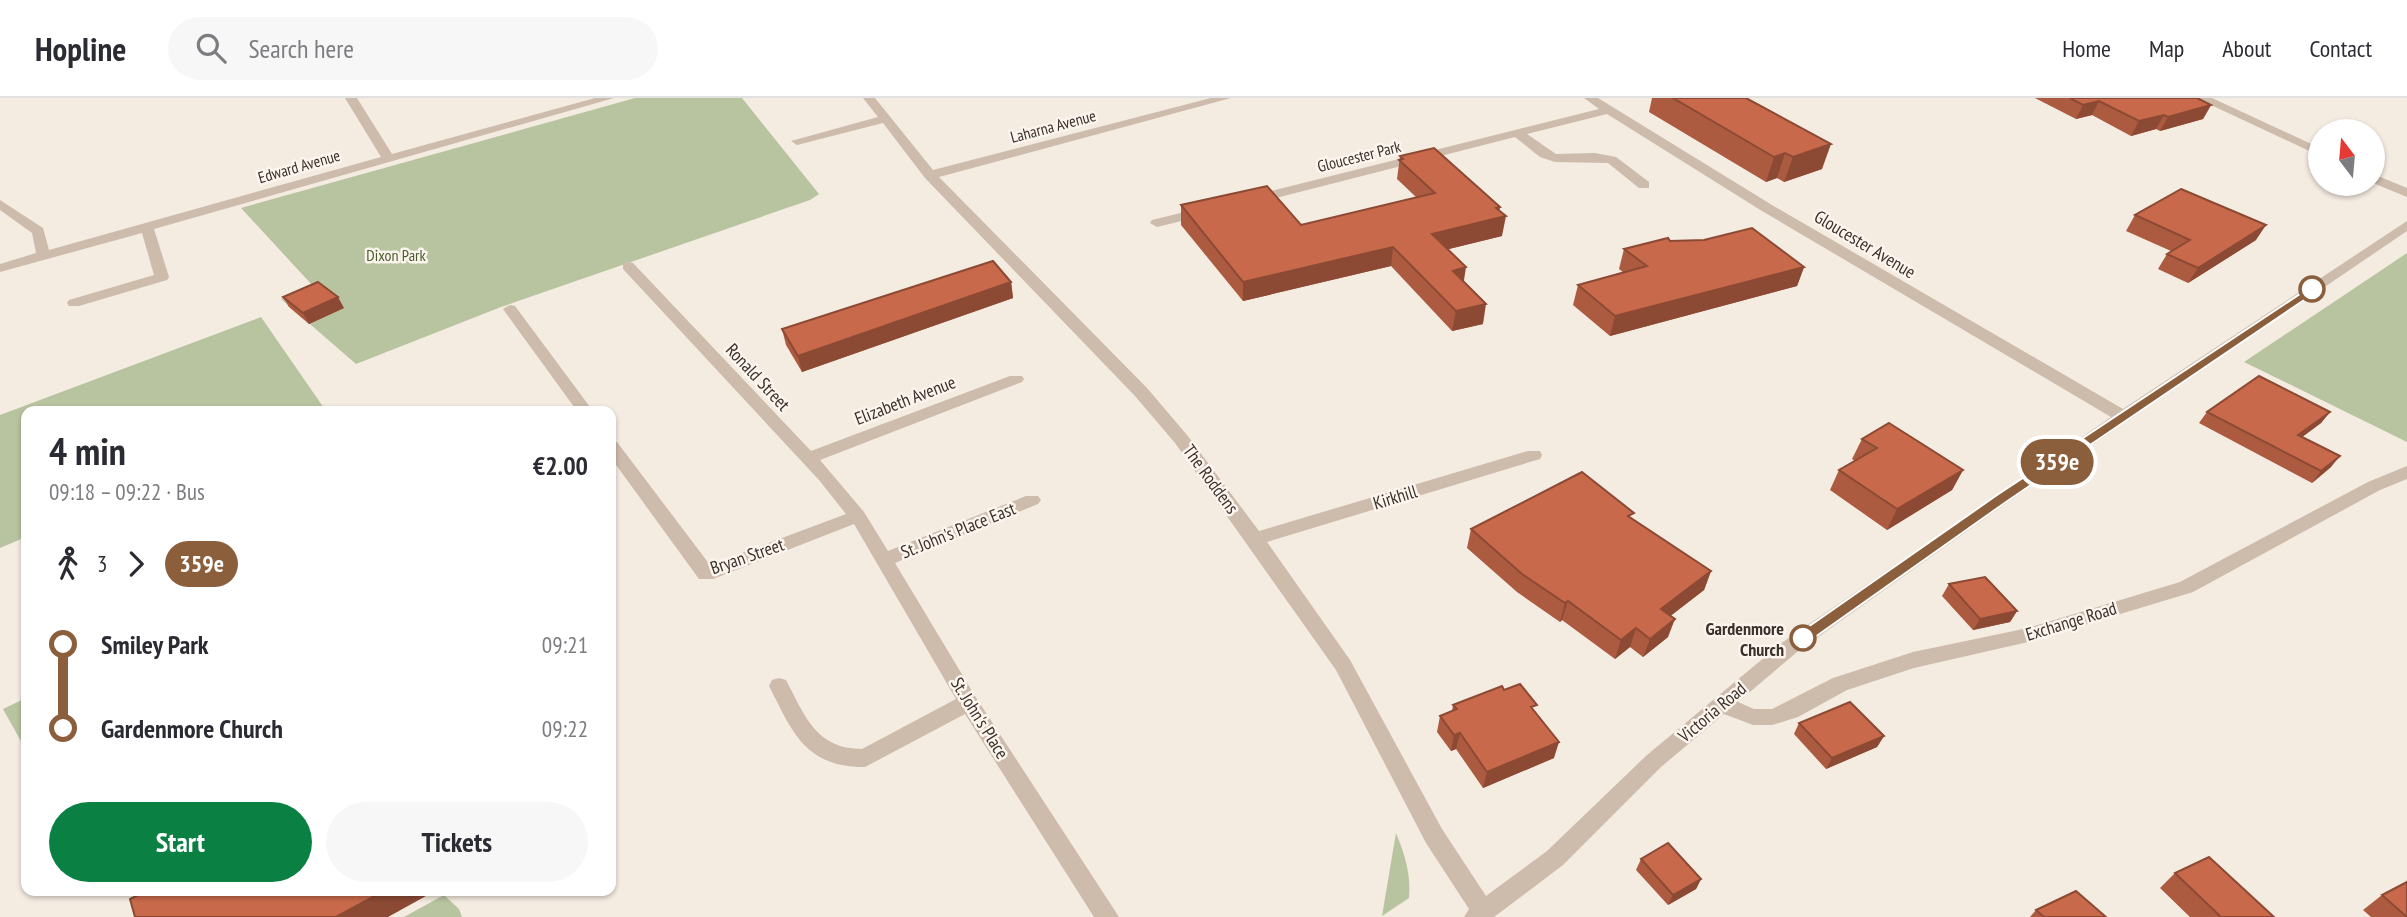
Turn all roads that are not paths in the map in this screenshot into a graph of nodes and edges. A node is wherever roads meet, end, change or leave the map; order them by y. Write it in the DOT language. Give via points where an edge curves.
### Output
graph roads {
  1 [pos="351,98"];
  2 [pos="608,98"];
  3 [pos="869,98"];
  4 [pos="1225,98"];
  5 [pos="1592,98"];
  6 [pos="2202,98"];
  7 [pos="1609,110"];
  8 [pos="886,119"];
  9 [pos="1519,134"];
  10 [pos="797,141"];
  11 [pos="2308,147"];
  12 [pos="389,160"];
  13 [pos="930,175"];
  14 [pos="2385,183"];
  15 [pos="1644,185"];
  16 [pos="2407,193"];
  17 [pos="0,204"];
  18 [pos="1157,223"];
  19 [pos="147,227"];
  20 [pos="2406,227"];
  21 [pos="44,256"];
  22 [pos="628,266"];
  23 [pos="0,268"];
  24 [pos="74,303"];
  25 [pos="510,309"];
  26 [pos="1016,379"];
  27 [pos="581,406"];
  28 [pos="2124,417"];
  29 [pos="616,453"];
  30 [pos="1534,455"];
  31 [pos="808,458"];
  32 [pos="2407,472"];
  33 [pos="1032,500"];
  34 [pos="858,516"];
  35 [pos="1255,539"];
  36 [pos="884,560"];
  37 [pos="779,686"];
  38 [pos="968,702"];
  39 [pos="1721,704"];
  40 [pos="1480,914"];
  41 [pos="1107,917"];
  1 -- 12 [label="street"];
  2 -- 12 [label="street, Edward Avenue"];
  3 -- 8 [label="street, The Roddens"];
  4 -- 13 [label="street, Laharna Avenue"];
  5 -- 7 [label="street, Gloucester Avenue"];
  6 -- 11 [label="street"];
  7 -- 9 [label="street, Gloucester Park"];
  7 -- 28 [label="street, Gloucester Avenue"];
  8 -- 10 [label="street"];
  8 -- 13 [label="street, The Roddens"];
  9 -- 15 [label="street" via="1555,158 1610,159"];
  9 -- 18 [label="street, Gloucester Park"];
  12 -- 19 [label="street, Edward Avenue"];
  13 -- 35 [label="street, The Roddens" via="1141,392"];
  14 -- 16 [label="street"];
  17 -- 21 [label="street" via="38,231"];
  19 -- 21 [label="street, Edward Avenue"];
  19 -- 24 [label="street" via="162,278"];
  20 -- 28 [label="street, Victoria Road"];
  21 -- 23 [label="street, Edward Avenue"];
  22 -- 31 [label="street, Ronald Street"];
  25 -- 27 [label="street"];
  26 -- 31 [label="street, Elizabeth Avenue"];
  28 -- 39 [label="street, Victoria Road" via="1790,647"];
  29 -- 34 [label="street, Bryan Street" via="706,574"];
  30 -- 35 [label="street, Kirkhill"];
  31 -- 34 [label="street, Ronald Street"];
  32 -- 39 [label="street, Exchange Road" via="2186,587 2028,635 1913,660 1840,684 1772,717 1753,717"];
  33 -- 36 [label="street, St. John's Place East"];
  34 -- 36 [label="street, St. John's Place"];
  35 -- 40 [label="street, The Roddens" via="1343,665"];
  36 -- 38 [label="street, St. John's Place"];
  37 -- 38 [label="street" via="817,746 848,759 865,758"];
  38 -- 41 [label="street, St. John's Place"];
  39 -- 40 [label="street, Victoria Road" via="1654,761 1555,858"];
}
